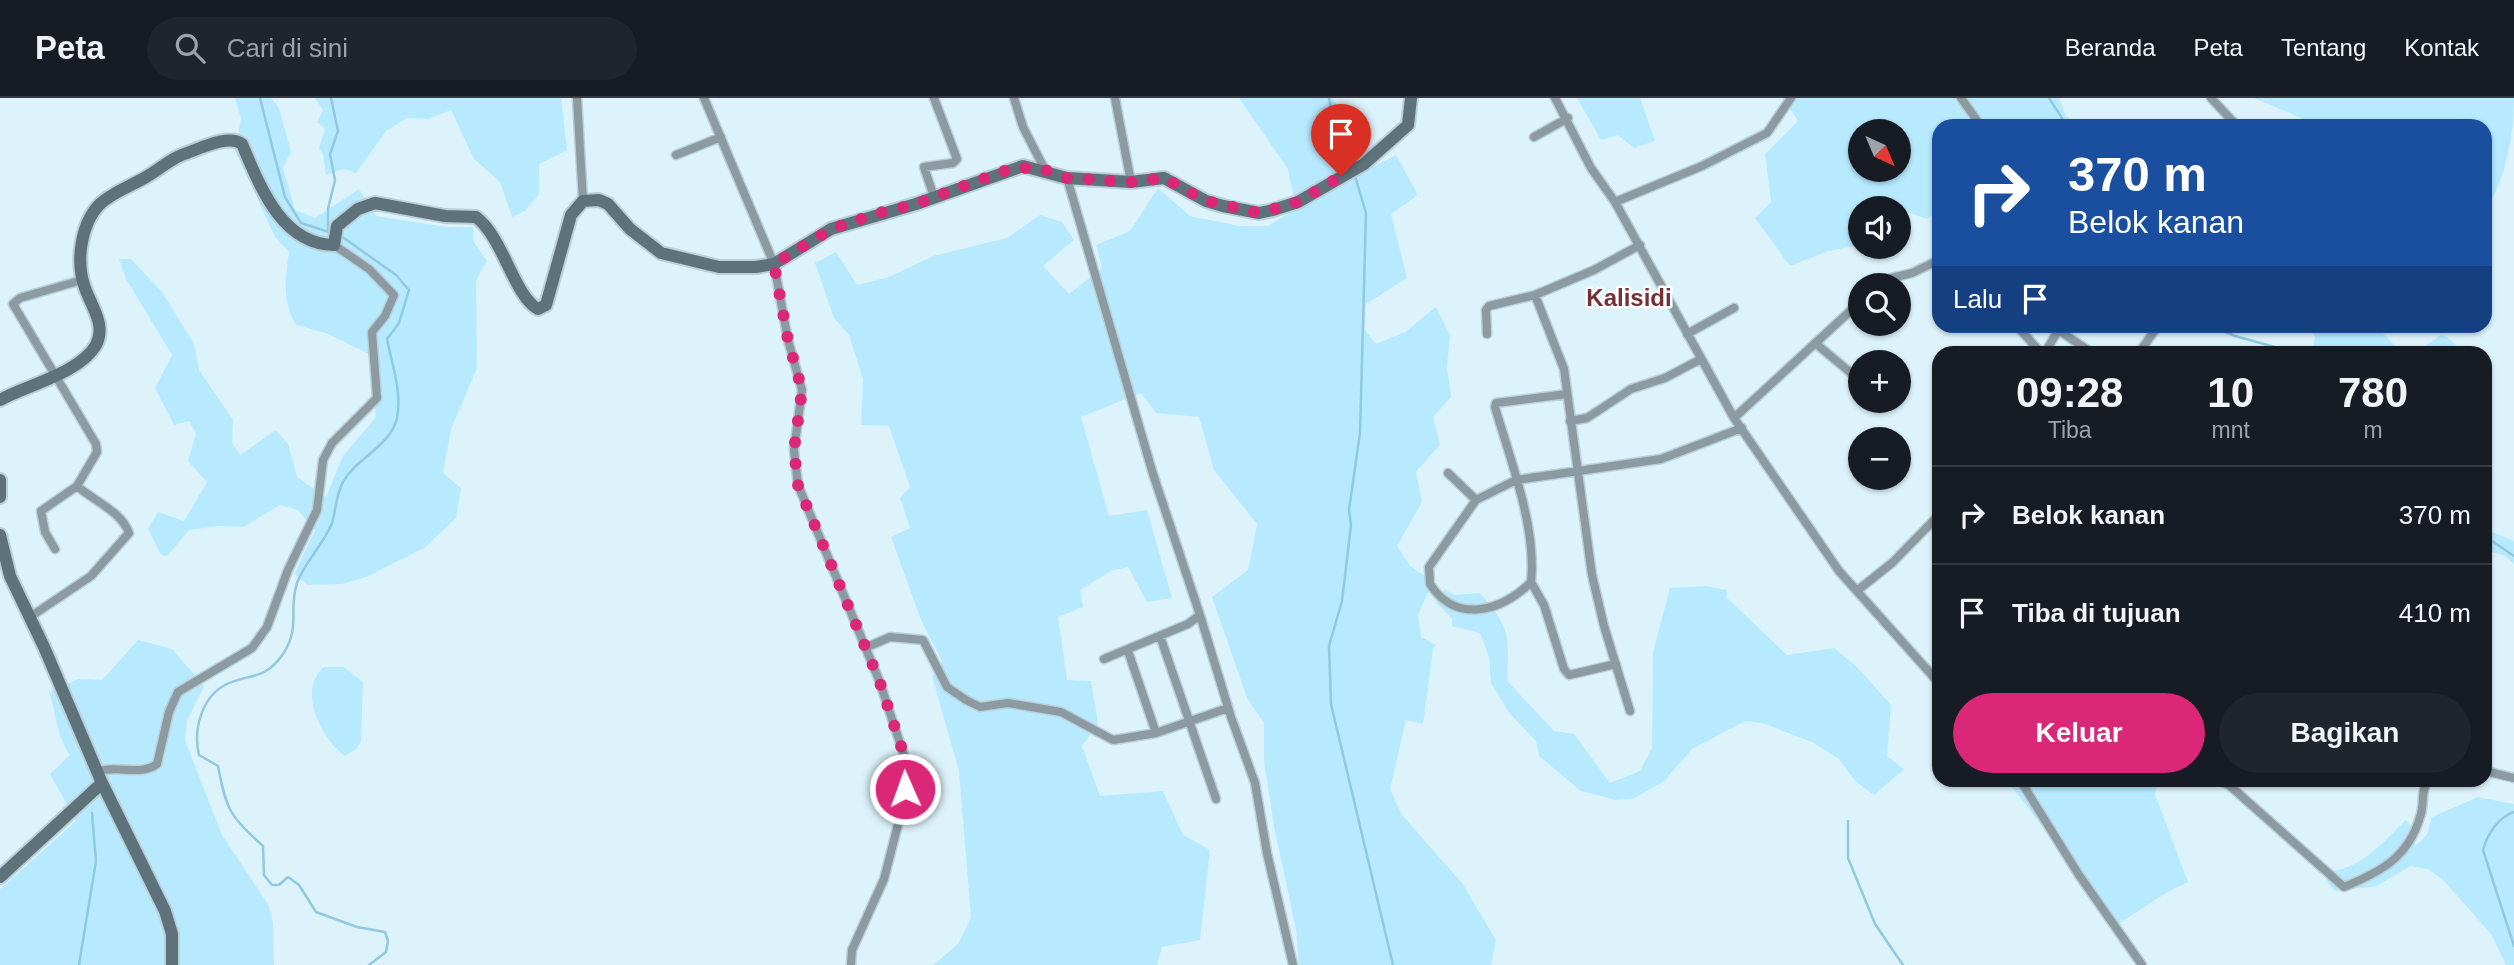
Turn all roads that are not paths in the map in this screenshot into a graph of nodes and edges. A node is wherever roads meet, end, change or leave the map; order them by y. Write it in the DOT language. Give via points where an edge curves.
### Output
graph roads {
  1 [pos="577,98"];
  2 [pos="704,98"];
  3 [pos="934,98"];
  4 [pos="1014,98"];
  5 [pos="1115,98"];
  6 [pos="1411,98"];
  7 [pos="1555,98"];
  8 [pos="1791,98"];
  9 [pos="1961,98"];
  10 [pos="2211,98"];
  11 [pos="1568,118"];
  12 [pos="1975,119"];
  13 [pos="2230,119"];
  14 [pos="721,137"];
  15 [pos="1534,137"];
  16 [pos="676,155"];
  17 [pos="1045,170"];
  18 [pos="1067,178"];
  19 [pos="1131,182"];
  20 [pos="934,197"];
  21 [pos="583,201"];
  22 [pos="1615,202"];
  23 [pos="335,236"];
  24 [pos="1640,245"];
  25 [pos="1932,263"];
  26 [pos="774,264"];
  27 [pos="1907,273"];
  28 [pos="82,280"];
  29 [pos="1535,295"];
  30 [pos="1734,308"];
  31 [pos="1848,313"];
  32 [pos="2024,333"];
  33 [pos="2067,333"];
  34 [pos="1488,334"];
  35 [pos="1687,334"];
  36 [pos="1815,343"];
  37 [pos="2036,346"];
  38 [pos="2084,346"];
  39 [pos="1701,359"];
  40 [pos="1848,370"];
  41 [pos="56,375"];
  42 [pos="1567,394"];
  43 [pos="0,400"];
  44 [pos="1734,418"];
  45 [pos="1570,421"];
  46 [pos="1742,428"];
  47 [pos="1580,469"];
  48 [pos="1448,473"];
  49 [pos="0,480"];
  50 [pos="1516,480"];
  51 [pos="77,486"];
  52 [pos="0,496"];
  53 [pos="1476,500"];
  54 [pos="1932,521"];
  55 [pos="0,535"];
  56 [pos="55,550"];
  57 [pos="1531,582"];
  58 [pos="1858,590"];
  59 [pos="1200,615"];
  60 [pos="30,617"];
  61 [pos="1160,636"];
  62 [pos="865,648"];
  63 [pos="1128,651"];
  64 [pos="1104,659"];
  65 [pos="1616,664"];
  66 [pos="1932,675"];
  67 [pos="1228,708"];
  68 [pos="1630,711"];
  69 [pos="1190,721"];
  70 [pos="1156,733"];
  71 [pos="2492,773"];
  72 [pos="99,778"];
  73 [pos="2514,778"];
  74 [pos="2024,787"];
  75 [pos="2231,787"];
  76 [pos="2424,787"];
  77 [pos="1216,799"];
  78 [pos="0,877"];
  79 [pos="172,965"];
  80 [pos="851,965"];
  81 [pos="1293,965"];
  82 [pos="2142,965"];
  1 -- 21 [label="street"];
  2 -- 14 [label="street"];
  3 -- 20 [label="street" via="957,159 924,167"];
  4 -- 17 [label="street"];
  5 -- 19 [label="street"];
  6 -- 19 [label="street" via="1408,125 1364,164 1298,202 1259,213 1206,201 1164,178"];
  7 -- 11 [label="street"];
  8 -- 22 [label="street" via="1767,133"];
  9 -- 12 [label="street"];
  10 -- 13 [label="street"];
  11 -- 15 [label="street"];
  11 -- 22 [label="street" via="1591,168"];
  14 -- 16 [label="street"];
  14 -- 26 [label="street"];
  17 -- 18 [label="street"];
  17 -- 20 [label="street" via="1015,167"];
  18 -- 19 [label="street"];
  18 -- 59 [label="street" via="1153,474"];
  20 -- 26 [label="street" via="831,229"];
  21 -- 23 [label="street" via="571,215 546,305 538,309 528,301 497,243 476,217 375,203 358,209"];
  21 -- 26 [label="street" via="608,204 661,253 719,267"];
  22 -- 24 [label="street"];
  23 -- 28 [label="street" via="318,245 279,219 242,144 229,141 170,159 99,205 83,237"];
  23 -- 72 [label="street" via="394,295 372,332 377,398 332,443 323,460 317,510 275,609 252,648 178,692 157,764 140,771 120,767"];
  24 -- 29 [label="street"];
  24 -- 35 [label="street"];
  25 -- 27 [label="street"];
  26 -- 62 [label="street" via="802,390 794,450 798,485"];
  28 -- 41 [label="street" via="101,332 91,353"];
  28 -- 41 [label="street" via="13,304"];
  29 -- 34 [label="street" via="1489,306"];
  29 -- 42 [label="street" via="1563,369"];
  30 -- 35 [label="street"];
  31 -- 36 [label="street"];
  32 -- 37 [label="street"];
  33 -- 38 [label="street"];
  35 -- 39 [label="street"];
  36 -- 40 [label="street"];
  36 -- 44 [label="street"];
  39 -- 44 [label="street"];
  39 -- 45 [label="street" via="1631,389 1587,418"];
  41 -- 43 [label="street"];
  41 -- 51 [label="street" via="97,446"];
  42 -- 45 [label="street"];
  42 -- 50 [label="street" via="1496,403"];
  44 -- 46 [label="street"];
  45 -- 47 [label="street"];
  46 -- 47 [label="street" via="1661,458"];
  46 -- 58 [label="street" via="1803,522"];
  47 -- 50 [label="street"];
  47 -- 65 [label="street" via="1592,575"];
  48 -- 53 [label="street"];
  49 -- 52 [label="street"];
  50 -- 53 [label="street"];
  50 -- 57 [label="street" via="1530,538"];
  51 -- 56 [label="street" via="41,512"];
  51 -- 60 [label="street" via="115,512 129,533 91,576"];
  53 -- 57 [label="street" via="1429,567 1435,593 1453,608 1480,611 1503,602"];
  54 -- 58 [label="street"];
  55 -- 60 [label="street" via="10,576"];
  57 -- 65 [label="street" via="1544,605 1565,672 1575,676"];
  58 -- 66 [label="street"];
  59 -- 61 [label="street"];
  59 -- 67 [label="street"];
  60 -- 72 [label="street"];
  61 -- 63 [label="street"];
  61 -- 69 [label="street"];
  62 -- 70 [label="street" via="890,637 923,640 947,687 980,707 1008,703 1061,712 1113,740"];
  62 -- 80 [label="street" via="904,755 905,789 884,879 852,950"];
  63 -- 64 [label="street"];
  63 -- 70 [label="street"];
  65 -- 68 [label="street"];
  67 -- 69 [label="street"];
  67 -- 81 [label="street" via="1255,783"];
  69 -- 70 [label="street"];
  69 -- 77 [label="street"];
  71 -- 73 [label="street"];
  72 -- 78 [label="street"];
  72 -- 79 [label="street" via="164,911 172,934"];
  74 -- 82 [label="street"];
  75 -- 76 [label="street" via="2344,887 2383,871 2409,842 2420,820"];
}
